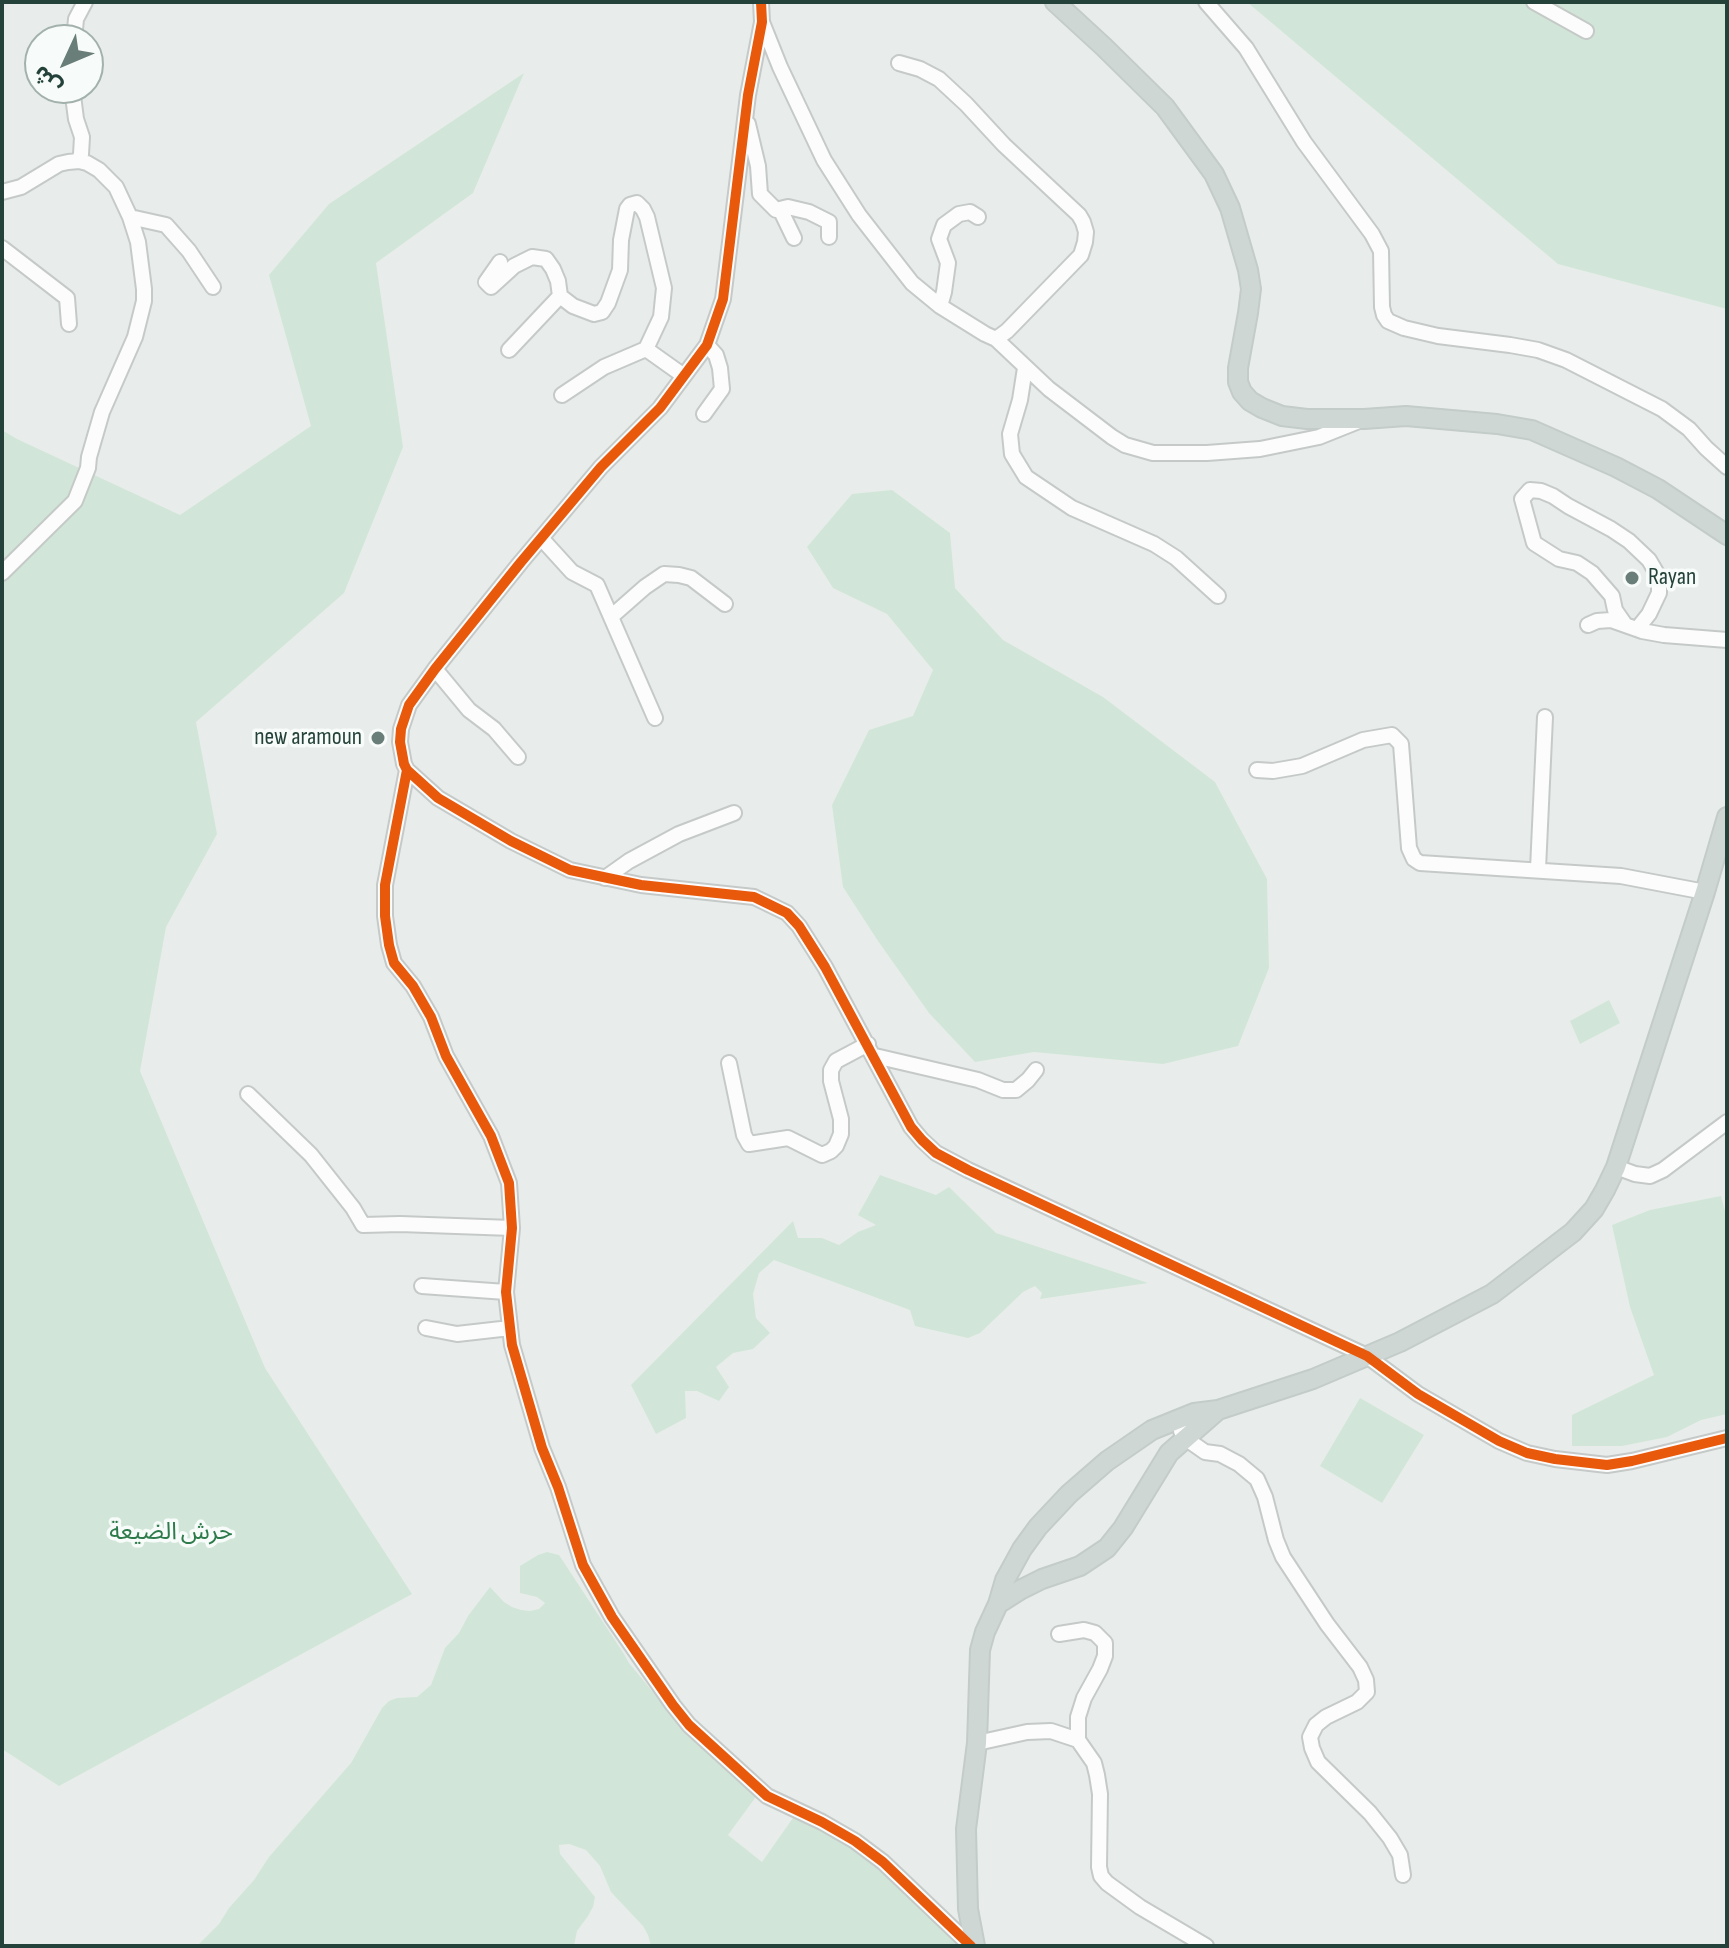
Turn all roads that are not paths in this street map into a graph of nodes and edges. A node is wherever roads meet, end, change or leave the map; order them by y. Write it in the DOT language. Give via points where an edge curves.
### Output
graph roads {
  1 [pos="761,2"];
  2 [pos="1055,2"];
  3 [pos="1206,2"];
  4 [pos="1534,2"];
  5 [pos="762,22"];
  6 [pos="1586,31"];
  7 [pos="899,63"];
  8 [pos="74,104"];
  9 [pos="745,116"];
  10 [pos="79,161"];
  11 [pos="2,192"];
  12 [pos="780,209"];
  13 [pos="130,217"];
  14 [pos="978,217"];
  15 [pos="829,237"];
  16 [pos="794,238"];
  17 [pos="2,248"];
  18 [pos="500,262"];
  19 [pos="213,287"];
  20 [pos="560,296"];
  21 [pos="940,306"];
  22 [pos="69,324"];
  23 [pos="996,339"];
  24 [pos="707,345"];
  25 [pos="646,349"];
  26 [pos="509,350"];
  27 [pos="1025,368"];
  28 [pos="684,376"];
  29 [pos="562,395"];
  30 [pos="704,414"];
  31 [pos="1364,419"];
  32 [pos="1727,467"];
  33 [pos="1727,535"];
  34 [pos="542,539"];
  35 [pos="2,573"];
  36 [pos="1218,596"];
  37 [pos="725,604"];
  38 [pos="612,616"];
  39 [pos="1588,625"];
  40 [pos="1631,626"];
  41 [pos="1727,640"];
  42 [pos="435,669"];
  43 [pos="1545,717"];
  44 [pos="655,718"];
  45 [pos="518,757"];
  46 [pos="407,770"];
  47 [pos="1257,770"];
  48 [pos="734,813"];
  49 [pos="1727,817"];
  50 [pos="1538,869"];
  51 [pos="605,878"];
  52 [pos="1705,892"];
  53 [pos="871,1050"];
  54 [pos="729,1063"];
  55 [pos="1036,1070"];
  56 [pos="248,1094"];
  57 [pos="1727,1122"];
  58 [pos="1616,1167"];
  59 [pos="512,1228"];
  60 [pos="422,1286"];
  61 [pos="506,1292"];
  62 [pos="426,1328"];
  63 [pos="510,1328"];
  64 [pos="1367,1356"];
  65 [pos="1218,1410"];
  66 [pos="1175,1420"];
  67 [pos="1152,1430"];
  68 [pos="1185,1438"];
  69 [pos="1727,1438"];
  70 [pos="1169,1453"];
  71 [pos="998,1604"];
  72 [pos="1059,1634"];
  73 [pos="1078,1740"];
  74 [pos="977,1743"];
  75 [pos="1403,1875"];
  76 [pos="973,1946"];
  77 [pos="1206,1946"];
  1 -- 5 [label="street"];
  2 -- 31 [label="main road" via="1165,107 1214,174 1230,208 1251,289 1238,368 1242,392 1282,416"];
  3 -- 32 [label="street" via="1246,48 1304,142 1372,234 1381,251 1382,307 1388,321 1566,360 1662,409"];
  4 -- 6 [label="street"];
  5 -- 9 [label="street"];
  5 -- 21 [label="street" via="842,189 912,283"];
  7 -- 23 [label="street" via="939,79 1083,222 1081,255"];
  8 -- 10 [label="street" via="82,137"];
  9 -- 12 [label="street" via="760,194"];
  9 -- 24 [label="street" via="723,299"];
  10 -- 11 [label="street" via="59,164"];
  10 -- 13 [label="street" via="99,170 116,187"];
  12 -- 15 [label="street" via="809,212 829,222"];
  12 -- 16 [label="street"];
  13 -- 19 [label="street" via="166,225"];
  13 -- 35 [label="street" via="144,301 135,337 102,412 83,482 75,501"];
  14 -- 21 [label="street" via="959,214 944,225 939,239 948,263"];
  17 -- 22 [label="street" via="67,298"];
  18 -- 20 [label="street" via="486,282 491,287 532,257 546,259"];
  20 -- 25 [label="street" via="583,310 602,312 620,270 627,209 637,203 647,217 664,288 661,317"];
  20 -- 26 [label="street"];
  21 -- 23 [label="street"];
  23 -- 27 [label="street"];
  24 -- 28 [label="street"];
  24 -- 30 [label="street" via="716,355 722,389"];
  25 -- 28 [label="street"];
  25 -- 29 [label="street" via="604,367"];
  27 -- 31 [label="street" via="1112,437 1153,453 1260,449 1319,437"];
  27 -- 36 [label="street" via="1010,434 1012,454 1026,477 1072,508 1154,544"];
  28 -- 34 [label="street"];
  31 -- 33 [label="main road" via="1406,416 1532,430 1658,489"];
  34 -- 38 [label="street" via="572,572 597,585"];
  34 -- 42 [label="street"];
  37 -- 38 [label="street" via="691,578 664,574"];
  38 -- 44 [label="street"];
  39 -- 40 [label="street" via="1611,620"];
  40 -- 40 [label="street" via="1592,573 1534,543 1522,499 1530,490 1553,496 1611,529 1649,560 1659,577 1659,593 1649,614"];
  40 -- 41 [label="street" via="1664,635"];
  42 -- 45 [label="street"];
  42 -- 46 [label="street" via="409,705 401,729"];
  43 -- 50 [label="street"];
  46 -- 51 [label="street" via="438,798 511,841 570,870"];
  46 -- 59 [label="street" via="385,885 389,945 394,963 422,999 446,1056 491,1136 509,1183"];
  47 -- 50 [label="street" via="1302,766 1363,740 1392,735 1401,744 1414,859"];
  48 -- 51 [label="street" via="679,834"];
  49 -- 52 [label="main road"];
  50 -- 52 [label="street" via="1621,876"];
  51 -- 53 [label="street" via="754,897 787,913 825,967"];
  52 -- 58 [label="main road"];
  53 -- 54 [label="street" via="836,1061 831,1070 841,1134 836,1146 822,1155 788,1138 749,1144"];
  53 -- 55 [label="street" via="1003,1090 1016,1090"];
  53 -- 64 [label="street" via="911,1127 936,1153"];
  56 -- 59 [label="street" via="311,1155 363,1225"];
  57 -- 58 [label="street" via="1650,1176"];
  58 -- 64 [label="main road" via="1594,1209 1545,1255 1492,1294"];
  59 -- 61 [label="street"];
  60 -- 61 [label="street"];
  61 -- 63 [label="street"];
  62 -- 63 [label="street" via="457,1334"];
  63 -- 76 [label="street" via="542,1448 583,1565 673,1705 760,1791 855,1841"];
  64 -- 65 [label="main road"];
  64 -- 69 [label="street" via="1446,1412 1527,1453 1607,1465"];
  65 -- 66 [label="main road"];
  65 -- 68 [label="main road"];
  66 -- 67 [label="main road"];
  66 -- 68 [label="street"];
  67 -- 70 [label="main road"];
  67 -- 71 [label="main road" via="1091,1474 1038,1527 1005,1580"];
  68 -- 70 [label="main road"];
  68 -- 75 [label="street" via="1239,1464 1257,1479 1283,1557 1360,1667 1367,1692 1316,1725 1312,1748 1318,1762 1390,1838"];
  70 -- 71 [label="main road" via="1107,1548"];
  71 -- 74 [label="main road" via="980,1650"];
  72 -- 73 [label="street" via="1084,1630 1105,1643 1105,1656 1078,1717"];
  73 -- 74 [label="street" via="1051,1731"];
  73 -- 77 [label="street" via="1097,1775 1101,1876 1140,1907"];
  74 -- 76 [label="main road" via="966,1829"];
}
